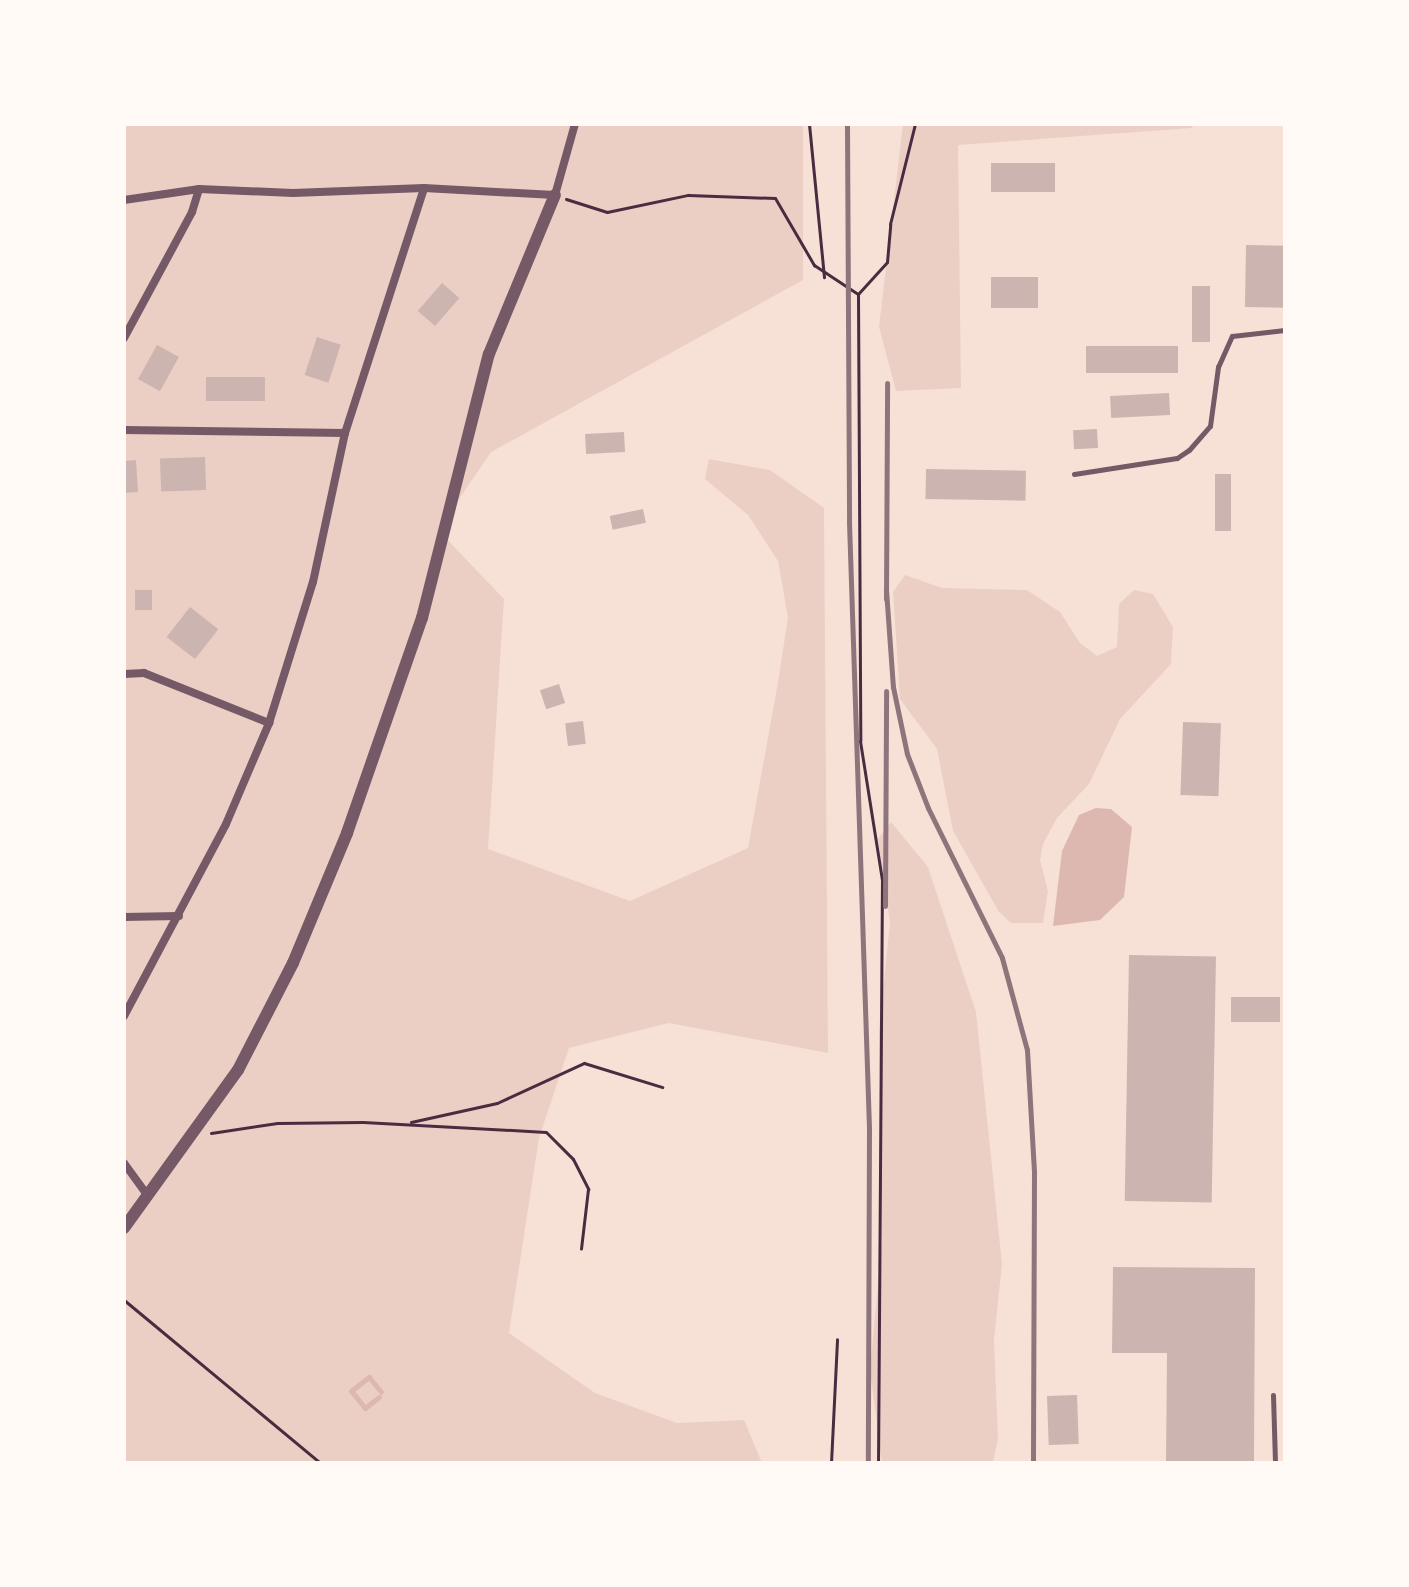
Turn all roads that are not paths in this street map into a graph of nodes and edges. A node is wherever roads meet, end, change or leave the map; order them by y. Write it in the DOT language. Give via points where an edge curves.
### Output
graph roads {
  1 [pos="575,124"];
  2 [pos="424,188"];
  3 [pos="199,189"];
  4 [pos="555,195"];
  5 [pos="124,200"];
  6 [pos="1285,330"];
  7 [pos="124,338"];
  8 [pos="124,430"];
  9 [pos="345,433"];
  10 [pos="1074,474"];
  11 [pos="124,674"];
  12 [pos="269,723"];
  13 [pos="179,916"];
  14 [pos="124,917"];
  15 [pos="124,1016"];
  16 [pos="124,1163"];
  17 [pos="147,1195"];
  18 [pos="124,1228"];
  19 [pos="1273,1395"];
  20 [pos="1275,1463"];
  1 -- 4 [label="street"];
  2 -- 3 [label="street" via="293,193"];
  2 -- 4 [label="street"];
  2 -- 9 [label="street"];
  3 -- 5 [label="street"];
  3 -- 7 [label="street" via="192,212"];
  4 -- 17 [label="street" via="489,354 422,618 347,833 293,963 238,1070"];
  6 -- 10 [label="lane" via="1232,336 1218,367 1210,426 1189,450 1177,458"];
  8 -- 9 [label="street"];
  9 -- 12 [label="street" via="313,582"];
  11 -- 12 [label="street" via="144,673"];
  12 -- 13 [label="street"];
  13 -- 14 [label="street"];
  13 -- 15 [label="street"];
  16 -- 17 [label="street"];
  17 -- 18 [label="street"];
  19 -- 20 [label="lane"];
}
